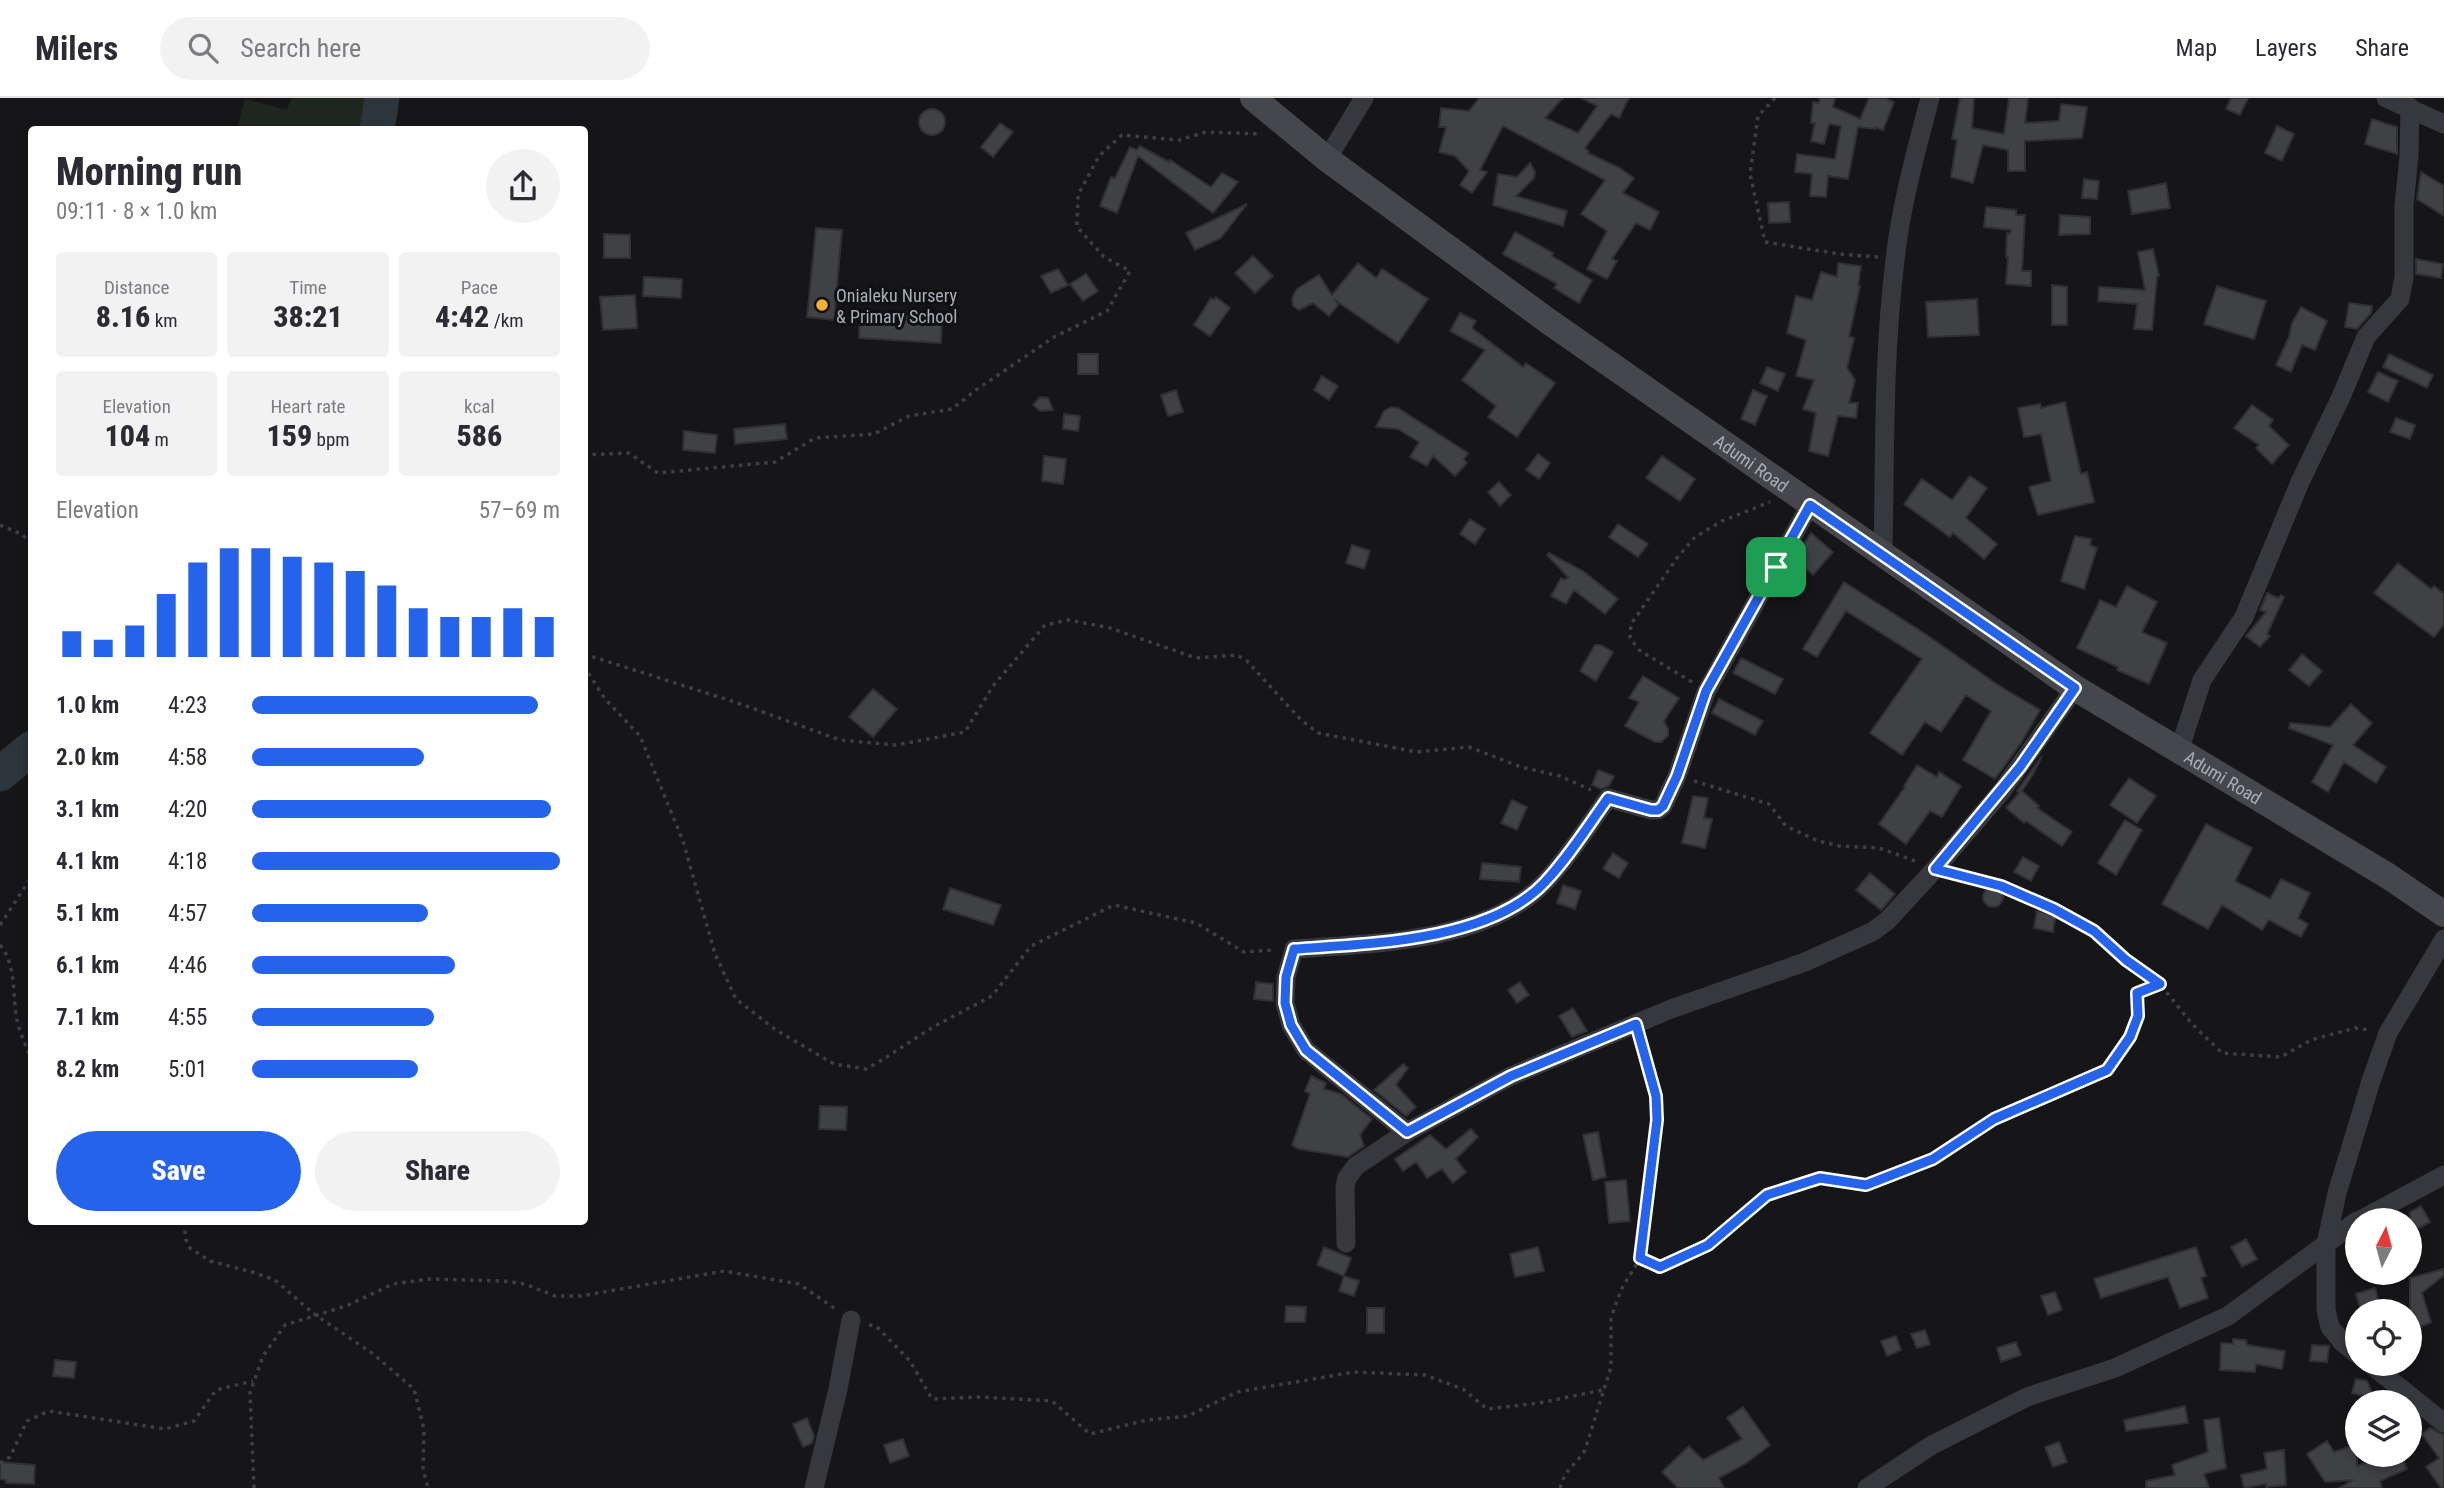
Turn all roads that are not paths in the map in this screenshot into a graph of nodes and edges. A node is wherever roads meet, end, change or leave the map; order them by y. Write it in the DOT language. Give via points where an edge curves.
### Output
graph roads {
  1 [pos="1253,98"];
  2 [pos="1364,98"];
  3 [pos="1930,98"];
  4 [pos="2386,98"];
  5 [pos="2410,107"];
  6 [pos="2444,124"];
  7 [pos="1326,159"];
  8 [pos="1803,500"];
  9 [pos="1883,554"];
  10 [pos="2075,688"];
  11 [pos="2179,751"];
  12 [pos="2444,914"];
  13 [pos="2444,939"];
  14 [pos="1407,1132"];
  15 [pos="2444,1175"];
  16 [pos="2383,1208"];
  17 [pos="2345,1231"];
  18 [pos="1346,1243"];
  19 [pos="2326,1244"];
  20 [pos="851,1320"];
  21 [pos="2345,1344"];
  22 [pos="2385,1376"];
  23 [pos="2444,1423"];
  24 [pos="814,1488"];
  25 [pos="1867,1488"];
  1 -- 7 [label="main road, Adumi Road"];
  2 -- 7 [label="street"];
  3 -- 9 [label="street" via="1895,258 1887,347"];
  4 -- 5 [label="street"];
  5 -- 6 [label="street"];
  5 -- 11 [label="street" via="2400,299 2366,338 2244,617 2203,680"];
  7 -- 8 [label="main road, Adumi Road"];
  8 -- 9 [label="main road, Adumi Road"];
  8 -- 14 [label="street" via="1706,691 1663,806 1651,810 1608,798 1542,885 1520,903 1491,917 1433,936 1294,949 1285,1003 1306,1050"];
  9 -- 10 [label="main road, Adumi Road"];
  10 -- 11 [label="main road, Adumi Road"];
  10 -- 14 [label="street" via="2020,767 1935,869 1872,932 1511,1076"];
  11 -- 12 [label="main road, Adumi Road"];
  13 -- 19 [label="street" via="2388,1033 2337,1193"];
  14 -- 18 [label="street" via="1356,1166 1347,1178"];
  15 -- 16 [label="street"];
  17 -- 19 [label="street"];
  19 -- 21 [label="street" via="2326,1310 2330,1327"];
  19 -- 25 [label="street" via="2228,1316 2115,1368 2027,1397 1933,1445"];
  20 -- 24 [label="street"];
  22 -- 23 [label="street"];
}
